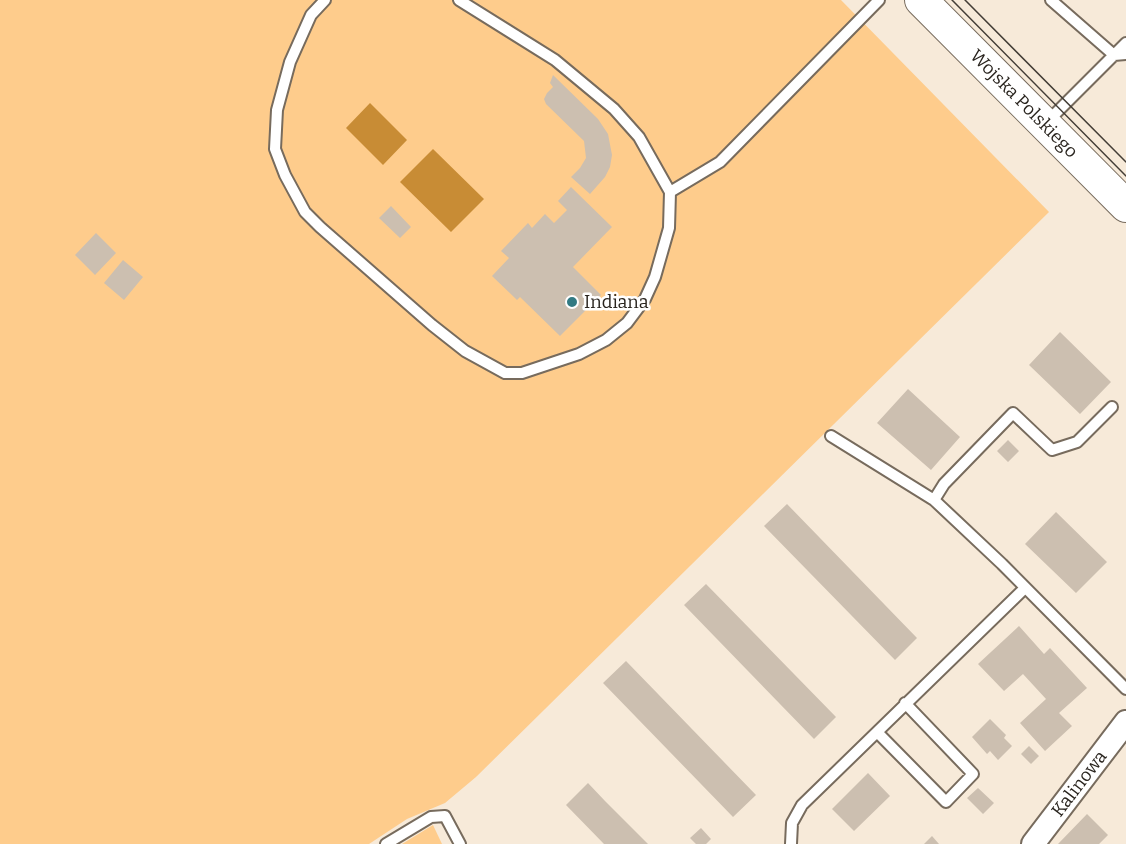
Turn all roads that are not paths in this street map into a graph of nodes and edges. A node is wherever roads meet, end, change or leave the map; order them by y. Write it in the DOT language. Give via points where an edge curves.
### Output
graph roads {
  1 [pos="325,0"];
  2 [pos="459,0"];
  3 [pos="879,0"];
  4 [pos="921,0"];
  5 [pos="1051,0"];
  6 [pos="1126,43"];
  7 [pos="1126,54"];
  8 [pos="1114,55"];
  9 [pos="1044,124"];
  10 [pos="670,192"];
  11 [pos="1126,206"];
  12 [pos="1112,407"];
  13 [pos="831,436"];
  14 [pos="934,500"];
  15 [pos="1025,588"];
  16 [pos="1126,689"];
  17 [pos="905,703"];
  18 [pos="1126,722"];
  19 [pos="877,732"];
  20 [pos="386,844"];
  21 [pos="460,844"];
  22 [pos="791,844"];
  23 [pos="1033,844"];
  1 -- 10 [label="lane" via="310,15 277,110 275,149 285,175 305,212 465,351 505,373 522,373 579,354 606,340 627,323 655,277 669,228"];
  2 -- 10 [label="lane" via="555,60 614,109 639,137"];
  3 -- 10 [label="lane" via="720,162"];
  4 -- 9 [label="main road, Wojska Polskiego"];
  5 -- 8 [label="lane"];
  6 -- 8 [label="lane"];
  7 -- 8 [label="lane"];
  8 -- 9 [label="lane"];
  9 -- 11 [label="main road, Wojska Polskiego"];
  12 -- 14 [label="lane" via="1077,442 1052,450 1012,413 944,484"];
  13 -- 14 [label="lane"];
  14 -- 15 [label="lane"];
  15 -- 16 [label="lane"];
  15 -- 17 [label="lane"];
  17 -- 19 [label="lane"];
  17 -- 19 [label="lane" via="974,774 946,802"];
  18 -- 23 [label="street, Kalinowa"];
  19 -- 22 [label="lane" via="802,805 792,824"];
  20 -- 21 [label="lane" via="431,818 445,816"];
}
